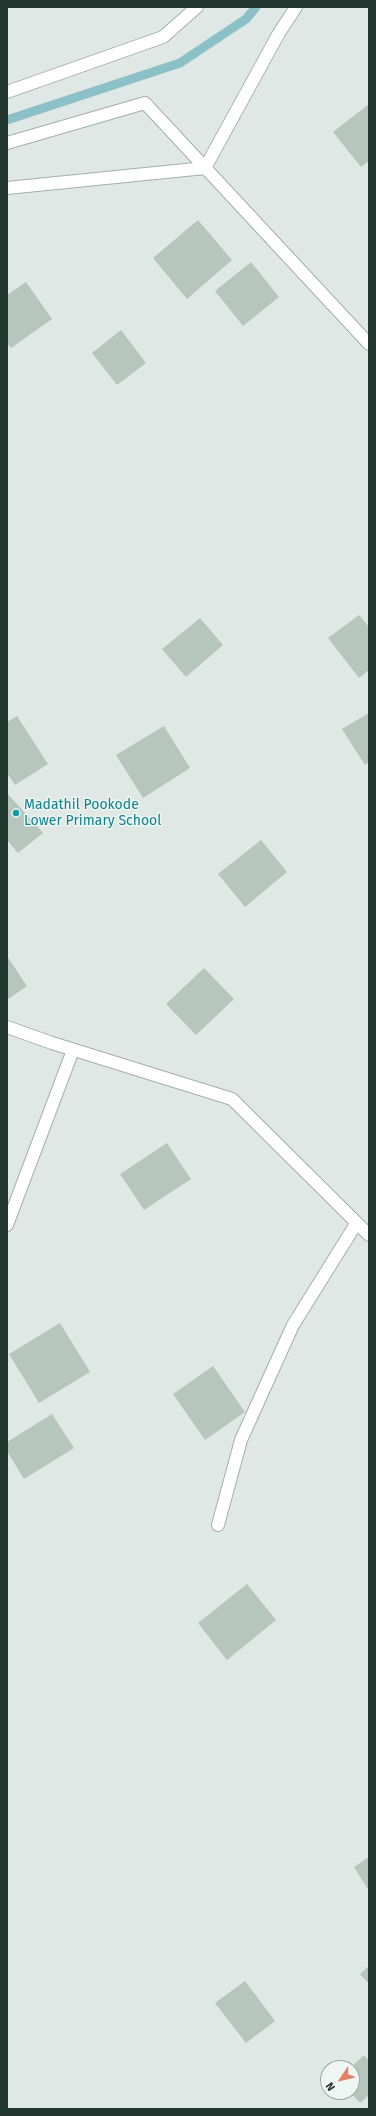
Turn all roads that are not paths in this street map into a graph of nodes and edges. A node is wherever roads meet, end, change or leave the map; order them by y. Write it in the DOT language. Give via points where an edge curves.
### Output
graph roads {
  1 [pos="197,7"];
  2 [pos="296,7"];
  3 [pos="7,92"];
  4 [pos="7,143"];
  5 [pos="205,168"];
  6 [pos="7,188"];
  7 [pos="369,344"];
  8 [pos="7,1027"];
  9 [pos="73,1050"];
  10 [pos="356,1224"];
  11 [pos="7,1225"];
  12 [pos="368,1234"];
  13 [pos="218,1526"];
  1 -- 3 [label="street" via="163,37"];
  2 -- 5 [label="street" via="279,33"];
  4 -- 5 [label="street" via="145,103"];
  5 -- 6 [label="street"];
  5 -- 7 [label="street"];
  8 -- 9 [label="street"];
  9 -- 10 [label="street" via="232,1100"];
  9 -- 11 [label="street"];
  10 -- 12 [label="street"];
  10 -- 13 [label="street" via="293,1325 241,1440"];
}
